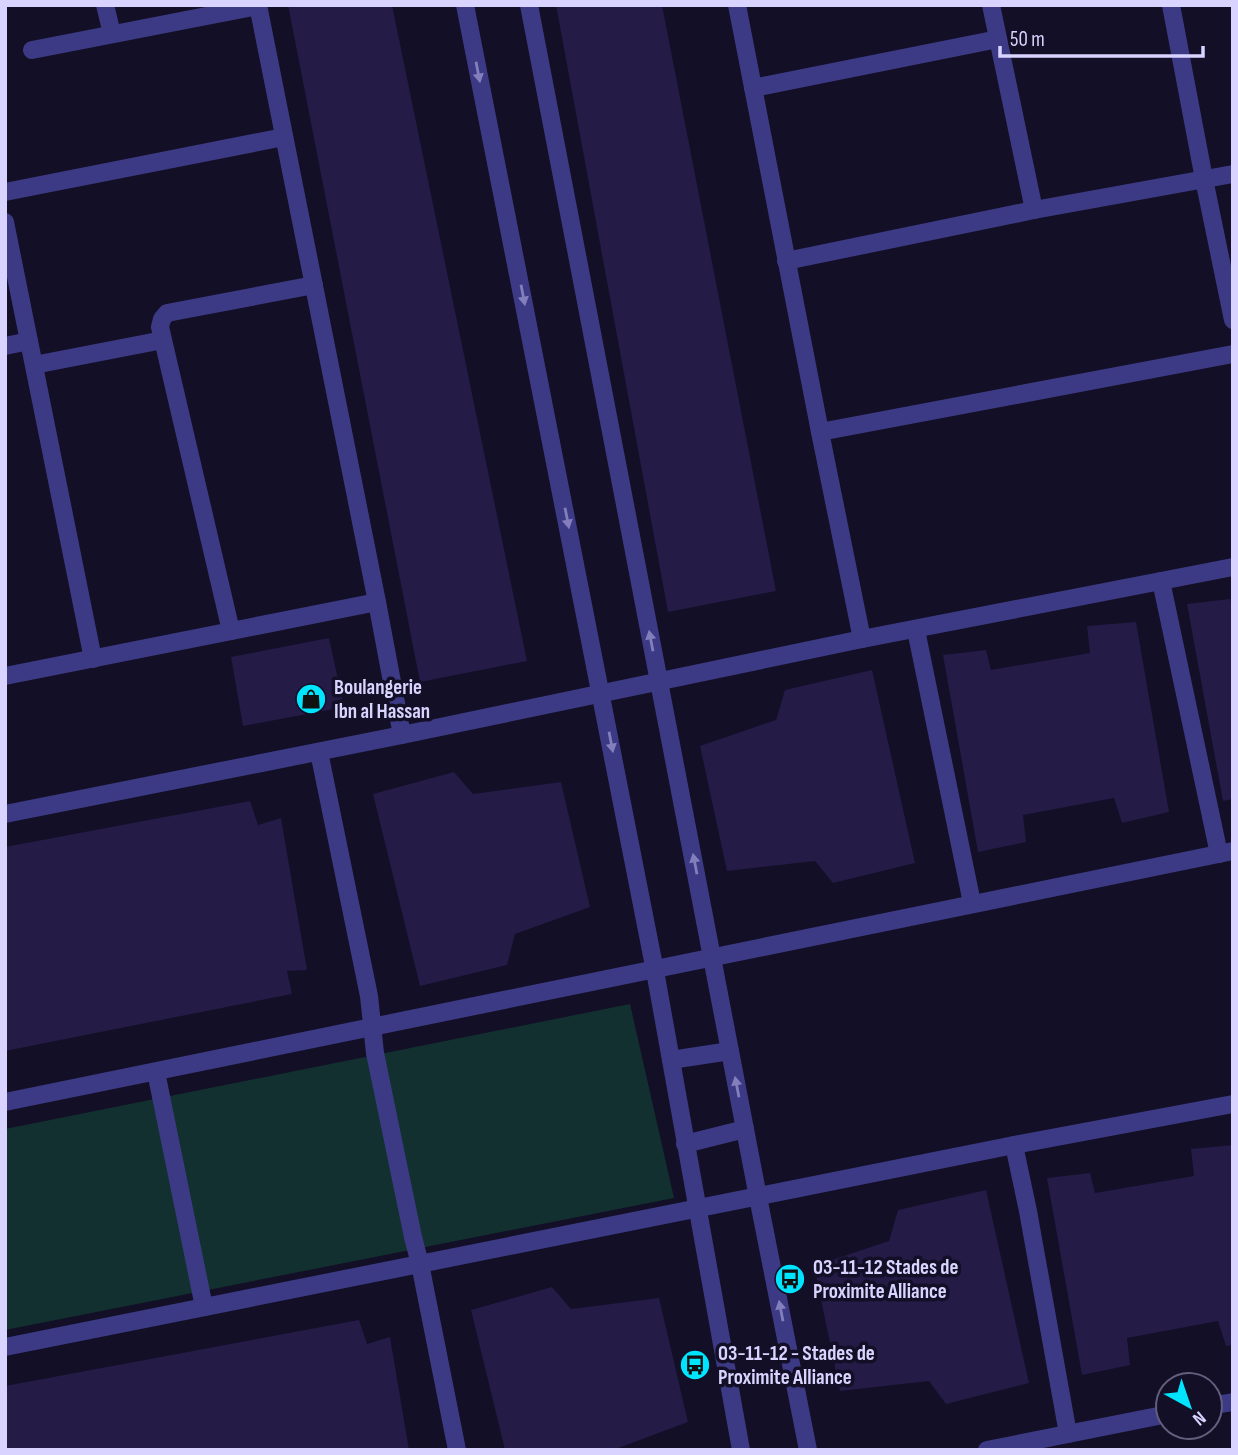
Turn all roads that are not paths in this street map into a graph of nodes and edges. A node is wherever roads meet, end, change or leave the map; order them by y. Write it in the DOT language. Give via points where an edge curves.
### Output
graph roads {
  1 [pos="105,5"];
  2 [pos="465,5"];
  3 [pos="529,5"];
  4 [pos="737,5"];
  5 [pos="991,5"];
  6 [pos="258,6"];
  7 [pos="1175,6"];
  8 [pos="112,34"];
  9 [pos="998,39"];
  10 [pos="32,50"];
  11 [pos="753,89"];
  12 [pos="284,137"];
  13 [pos="1233,174"];
  14 [pos="1204,179"];
  15 [pos="5,192"];
  16 [pos="1034,210"];
  17 [pos="5,222"];
  18 [pos="786,261"];
  19 [pos="314,285"];
  20 [pos="1233,320"];
  21 [pos="163,340"];
  22 [pos="29,341"];
  23 [pos="5,346"];
  24 [pos="1233,354"];
  25 [pos="34,365"];
  26 [pos="820,432"];
  27 [pos="1233,567"];
  28 [pos="1161,581"];
  29 [pos="377,602"];
  30 [pos="916,630"];
  31 [pos="231,631"];
  32 [pos="862,639"];
  33 [pos="93,659"];
  34 [pos="5,676"];
  35 [pos="659,681"];
  36 [pos="602,694"];
  37 [pos="402,735"];
  38 [pos="319,752"];
  39 [pos="5,814"];
  40 [pos="1226,853"];
  41 [pos="971,903"];
  42 [pos="713,958"];
  43 [pos="655,971"];
  44 [pos="372,1028"];
  45 [pos="730,1051"];
  46 [pos="671,1060"];
  47 [pos="156,1072"];
  48 [pos="5,1102"];
  49 [pos="1233,1104"];
  50 [pos="745,1129"];
  51 [pos="685,1144"];
  52 [pos="1014,1145"];
  53 [pos="758,1197"];
  54 [pos="697,1210"];
  55 [pos="420,1265"];
  56 [pos="204,1307"];
  57 [pos="5,1347"];
  58 [pos="1154,1418"];
  59 [pos="1068,1434"];
  60 [pos="1020,1447"];
  61 [pos="457,1450"];
  62 [pos="741,1450"];
  63 [pos="808,1450"];
  64 [pos="987,1450"];
  1 -- 8 [label="street"];
  2 -- 36 [label="street, one-way"];
  35 -- 3 [label="street, one-way"];
  4 -- 11 [label="street"];
  5 -- 9 [label="street"];
  6 -- 8 [label="street"];
  6 -- 12 [label="street"];
  7 -- 14 [label="street"];
  8 -- 10 [label="street"];
  9 -- 11 [label="street"];
  9 -- 16 [label="street"];
  11 -- 18 [label="street"];
  12 -- 15 [label="street"];
  12 -- 19 [label="street"];
  13 -- 14 [label="street"];
  14 -- 16 [label="street"];
  14 -- 20 [label="street"];
  16 -- 18 [label="street"];
  17 -- 22 [label="street"];
  18 -- 26 [label="street"];
  19 -- 21 [label="street" via="167,313 160,327"];
  19 -- 29 [label="street"];
  21 -- 25 [label="street"];
  21 -- 31 [label="street"];
  22 -- 23 [label="street"];
  22 -- 25 [label="street"];
  24 -- 26 [label="street"];
  25 -- 33 [label="street"];
  26 -- 32 [label="street"];
  27 -- 28 [label="street"];
  28 -- 30 [label="street"];
  28 -- 40 [label="street" via="1204,790"];
  29 -- 31 [label="street"];
  29 -- 37 [label="street"];
  30 -- 32 [label="street"];
  30 -- 41 [label="street"];
  31 -- 33 [label="street"];
  32 -- 35 [label="street"];
  33 -- 34 [label="street"];
  35 -- 36 [label="street"];
  42 -- 35 [label="street, one-way"];
  36 -- 37 [label="street"];
  36 -- 43 [label="street, one-way"];
  37 -- 38 [label="street"];
  38 -- 39 [label="street"];
  38 -- 44 [label="street"];
  40 -- 41 [label="street"];
  41 -- 42 [label="street"];
  42 -- 43 [label="street"];
  42 -- 45 [label="street"];
  43 -- 44 [label="street"];
  43 -- 46 [label="street"];
  44 -- 47 [label="street"];
  44 -- 55 [label="street"];
  45 -- 46 [label="street"];
  50 -- 45 [label="street, one-way"];
  46 -- 51 [label="street"];
  47 -- 48 [label="street"];
  47 -- 56 [label="street"];
  49 -- 52 [label="street"];
  50 -- 51 [label="street"];
  50 -- 53 [label="street"];
  51 -- 54 [label="street"];
  52 -- 53 [label="street"];
  52 -- 59 [label="street"];
  53 -- 54 [label="street"];
  63 -- 53 [label="street, one-way"];
  54 -- 55 [label="street"];
  54 -- 62 [label="street"];
  55 -- 56 [label="street"];
  55 -- 61 [label="street"];
  56 -- 57 [label="street"];
  58 -- 59 [label="street"];
  59 -- 60 [label="street"];
  60 -- 64 [label="street"];
}
